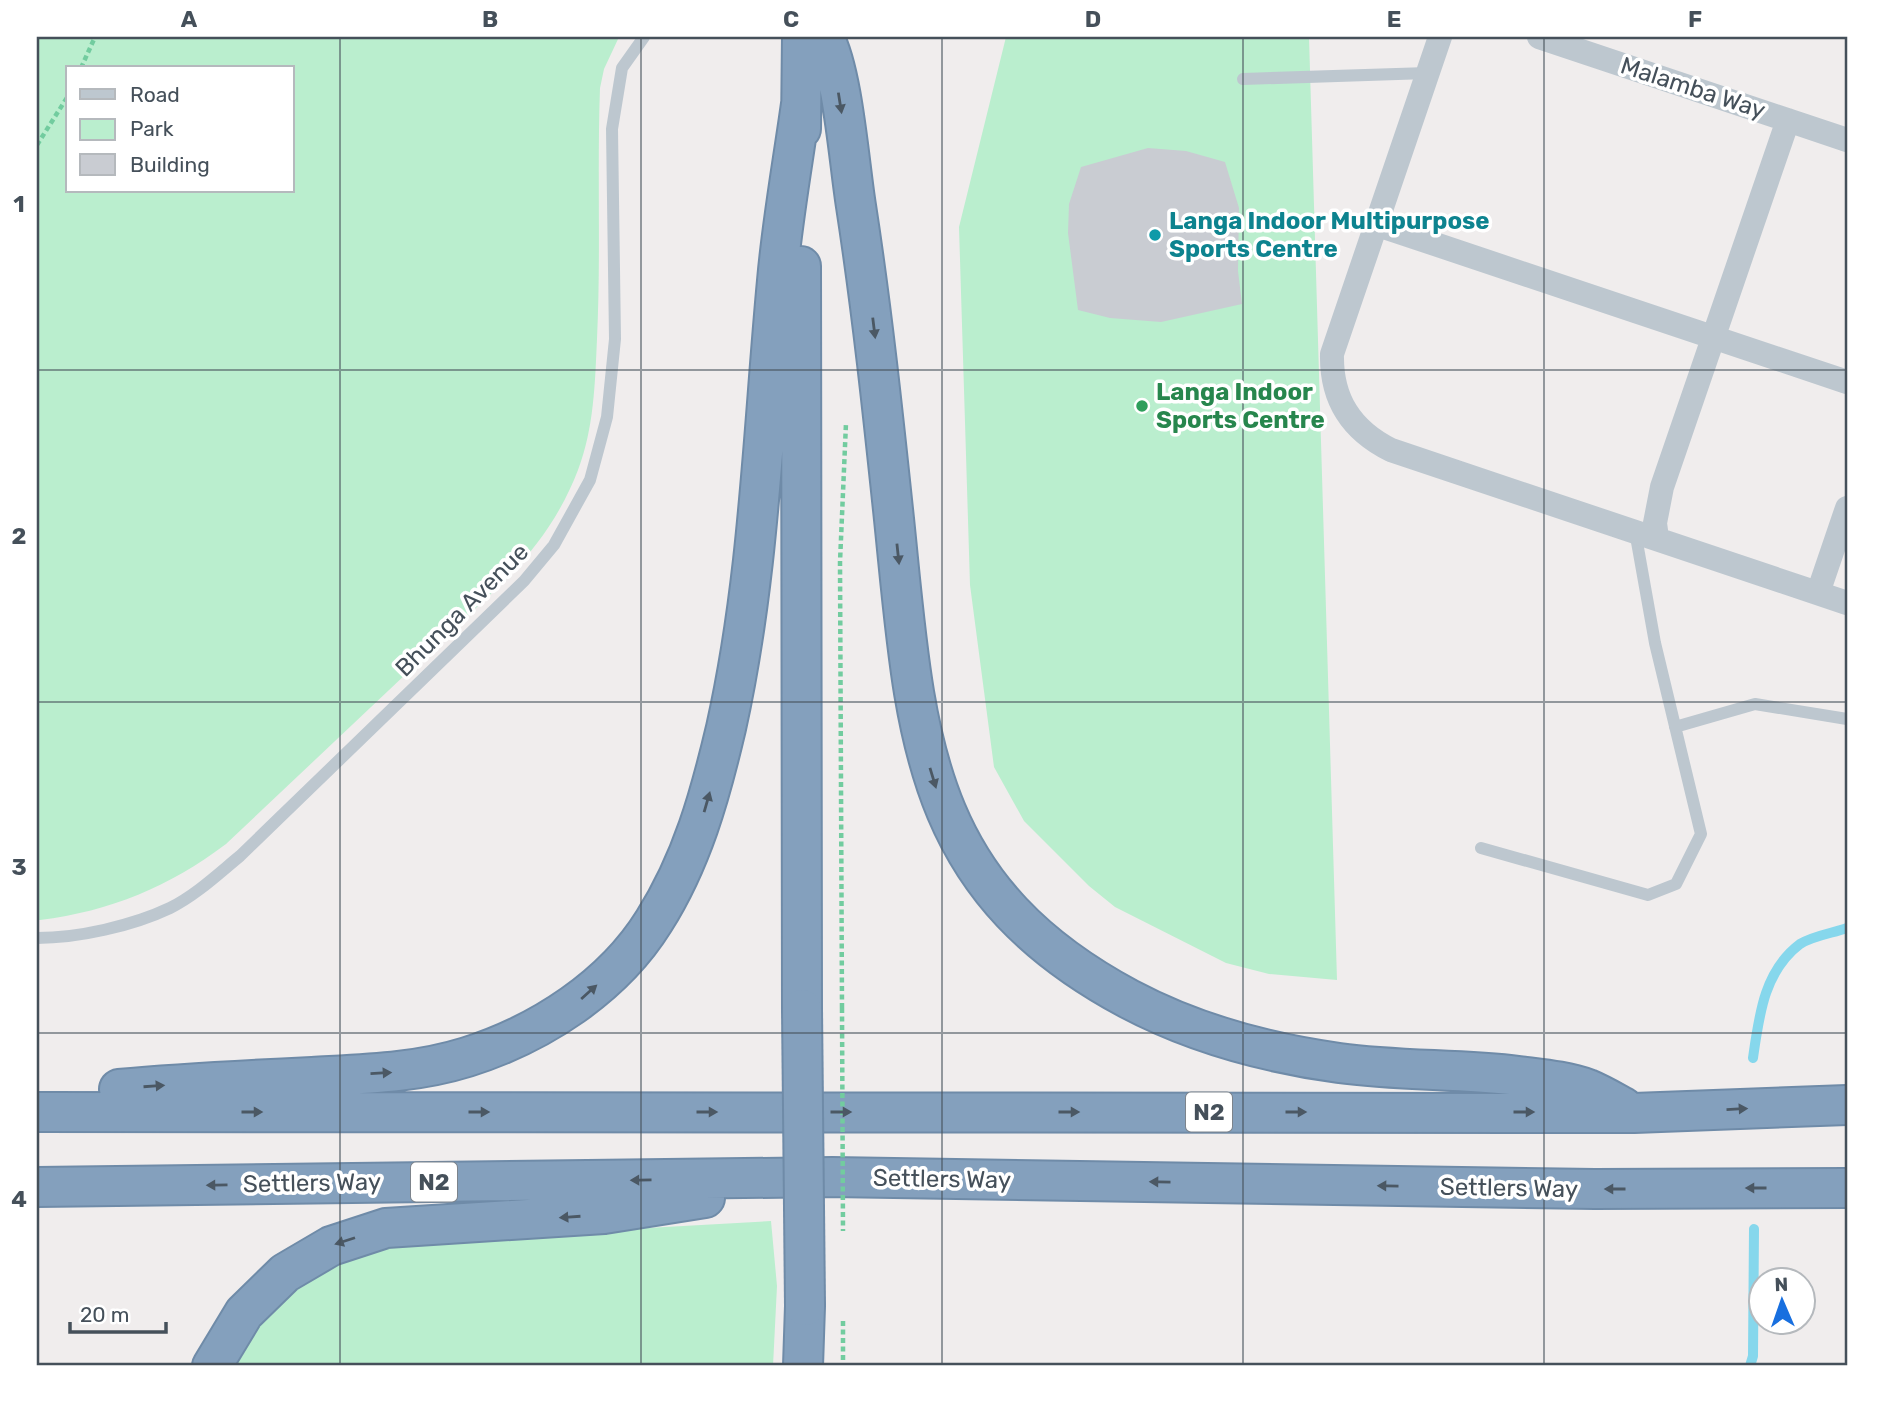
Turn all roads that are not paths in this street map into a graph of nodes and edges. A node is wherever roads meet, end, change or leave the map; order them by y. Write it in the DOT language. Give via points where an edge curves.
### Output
graph roads {
  1 [pos="645,37"];
  2 [pos="802,37"];
  3 [pos="824,37"];
  4 [pos="1440,37"];
  5 [pos="1539,37"];
  6 [pos="1428,73"];
  7 [pos="1243,79"];
  8 [pos="801,104"];
  9 [pos="1788,120"];
  10 [pos="1847,140"];
  11 [pos="1378,225"];
  12 [pos="1711,337"];
  13 [pos="1847,382"];
  14 [pos="1847,508"];
  15 [pos="1646,534"];
  16 [pos="1818,593"];
  17 [pos="1847,603"];
  18 [pos="1847,719"];
  19 [pos="1675,727"];
  20 [pos="1481,848"];
  21 [pos="37,938"];
  22 [pos="37,1096"];
  23 [pos="1833,1105"];
  24 [pos="37,1112"];
  25 [pos="1651,1112"];
  26 [pos="832,1177"];
  27 [pos="37,1187"];
  28 [pos="1836,1188"];
  29 [pos="212,1366"];
  30 [pos="803,1366"];
  1 -- 21 [label="lane, Bhunga Avenue" via="622,68 612,129 615,339 607,417 590,480 555,545 524,581 260,837 194,893 169,908 127,922"];
  2 -- 8 [label="highway"];
  3 -- 25 [label="highway, one-way" via="837,78 874,322 904,618 925,754 956,835 1003,906 1087,976 1174,1021 1236,1042 1339,1063 1470,1070 1550,1080"];
  4 -- 6 [label="street"];
  5 -- 9 [label="street, Malamba Way"];
  6 -- 7 [label="lane"];
  6 -- 11 [label="street"];
  22 -- 8 [label="highway, one-way" via="409,1072 468,1056 523,1035 574,1005 616,967 652,924 700,828 742,648 767,429 777,279"];
  8 -- 30 [label="highway, bridge"];
  9 -- 10 [label="street, Malamba Way"];
  9 -- 12 [label="street"];
  11 -- 12 [label="street"];
  11 -- 15 [label="street" via="1332,354 1336,394 1357,428 1391,450"];
  12 -- 13 [label="street"];
  12 -- 15 [label="street" via="1662,487 1655,523"];
  14 -- 16 [label="street"];
  15 -- 16 [label="street"];
  15 -- 19 [label="lane" via="1655,643"];
  16 -- 17 [label="street"];
  18 -- 19 [label="lane" via="1755,704"];
  19 -- 20 [label="lane" via="1701,834 1676,884 1648,895"];
  25 -- 23 [label="highway, N2, one-way"];
  24 -- 25 [label="highway, N2, one-way"];
  26 -- 27 [label="highway, Settlers Way / N2, one-way"];
  28 -- 26 [label="highway, Settlers Way / N2, one-way"];
  26 -- 29 [label="highway, one-way" via="604,1214 386,1228 331,1246 285,1273 244,1313"];
}
